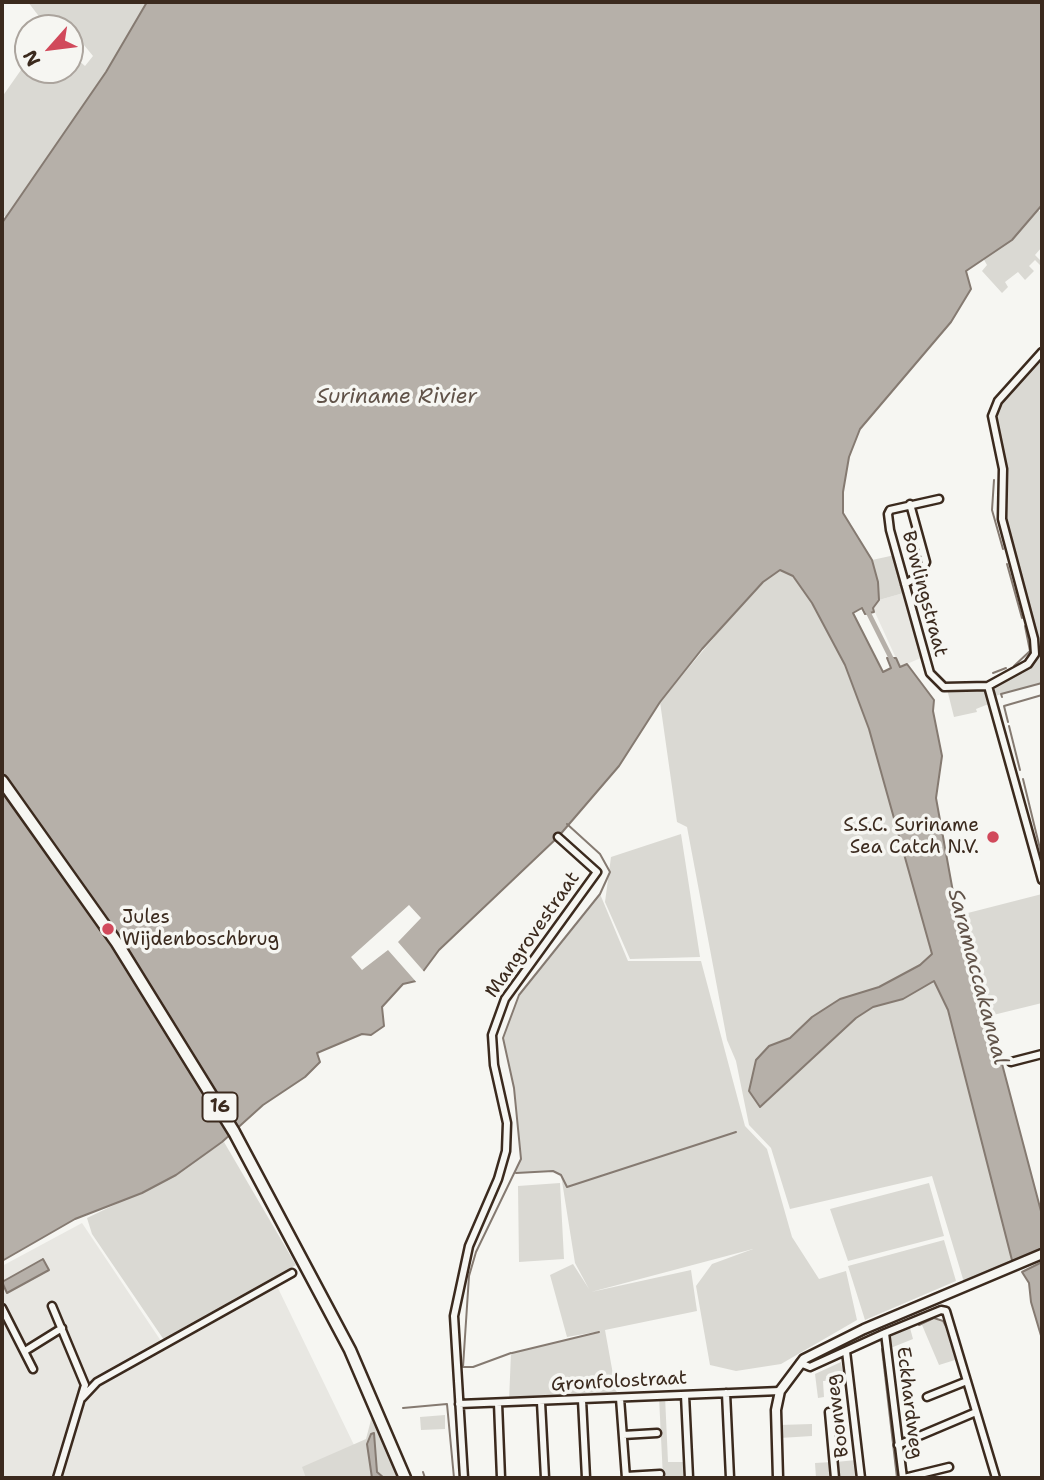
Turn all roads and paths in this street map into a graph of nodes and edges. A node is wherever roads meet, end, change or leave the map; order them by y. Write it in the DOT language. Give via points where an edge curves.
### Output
graph roads {
  1 [pos="1042,352"];
  2 [pos="939,499"];
  3 [pos="910,504"];
  4 [pos="905,584"];
  5 [pos="988,686"];
  6 [pos="2,781"];
  7 [pos="558,838"];
  8 [pos="1042,880"];
  9 [pos="1042,1054"];
  10 [pos="1011,1062"];
  11 [pos="1042,1254"];
  12 [pos="292,1273"];
  13 [pos="52,1306"];
  14 [pos="2,1308"];
  15 [pos="62,1328"];
  16 [pos="884,1333"];
  17 [pos="24,1351"];
  18 [pos="846,1351"];
  19 [pos="800,1363"];
  20 [pos="33,1369"];
  21 [pos="967,1381"];
  22 [pos="780,1391"];
  23 [pos="726,1393"];
  24 [pos="685,1395"];
  25 [pos="927,1397"];
  26 [pos="82,1398"];
  27 [pos="620,1398"];
  28 [pos="582,1400"];
  29 [pos="541,1402"];
  30 [pos="498,1403"];
  31 [pos="459,1404"];
  32 [pos="828,1412"];
  33 [pos="975,1412"];
  34 [pos="657,1433"];
  35 [pos="622,1435"];
  36 [pos="898,1445"];
  37 [pos="949,1467"];
  38 [pos="660,1474"];
  39 [pos="626,1477"];
  40 [pos="57,1478"];
  41 [pos="405,1478"];
  42 [pos="464,1478"];
  43 [pos="501,1478"];
  44 [pos="545,1478"];
  45 [pos="586,1478"];
  46 [pos="690,1478"];
  47 [pos="730,1478"];
  48 [pos="778,1478"];
  49 [pos="835,1478"];
  50 [pos="861,1478"];
  51 [pos="904,1478"];
  52 [pos="996,1478"];
  1 -- 5 [label="street" via="998,401 992,416 1003,469 1004,533 1036,650 1028,664"];
  2 -- 3 [label="street, Bowlingstraat"];
  3 -- 4 [label="street" via="926,562 920,575"];
  3 -- 4 [label="street, Bowlingstraat" via="888,514"];
  4 -- 5 [label="street, Bowlingstraat" via="935,681 949,688"];
  5 -- 8 [label="street"];
  6 -- 41 [label="main road, 16" via="117,943 234,1132 312,1273"];
  7 -- 31 [label="street, Mangrovestraat" via="597,872 497,1016 492,1053 506,1123 506,1150 460,1275 454,1316"];
  9 -- 10 [label="street"];
  11 -- 19 [label="street" via="823,1347"];
  12 -- 26 [label="street" via="97,1382"];
  13 -- 15 [label="street"];
  14 -- 17 [label="street"];
  15 -- 17 [label="street"];
  15 -- 26 [label="street" via="83,1377"];
  16 -- 18 [label="street"];
  16 -- 21 [label="street" via="946,1311"];
  16 -- 36 [label="street, Eckhardweg"];
  17 -- 20 [label="street"];
  18 -- 19 [label="street" via="810,1367"];
  18 -- 50 [label="street, Boonweg"];
  19 -- 22 [label="street"];
  21 -- 25 [label="street"];
  21 -- 33 [label="street"];
  22 -- 23 [label="street, Gronfolostraat"];
  22 -- 48 [label="street" via="776,1409"];
  23 -- 24 [label="street, Gronfolostraat"];
  23 -- 47 [label="street"];
  24 -- 27 [label="street, Gronfolostraat"];
  24 -- 46 [label="street"];
  26 -- 40 [label="street"];
  27 -- 28 [label="street, Gronfolostraat"];
  27 -- 35 [label="street"];
  28 -- 29 [label="street, Gronfolostraat"];
  28 -- 45 [label="street"];
  29 -- 30 [label="street, Gronfolostraat"];
  29 -- 44 [label="street"];
  30 -- 31 [label="street, Gronfolostraat"];
  30 -- 43 [label="street"];
  31 -- 42 [label="street, Mangrovestraat"];
  32 -- 49 [label="street"];
  33 -- 36 [label="street"];
  33 -- 52 [label="street"];
  34 -- 35 [label="street"];
  35 -- 39 [label="street"];
  36 -- 51 [label="street, Eckhardweg"];
  37 -- 51 [label="street"];
  38 -- 39 [label="street"];
}
